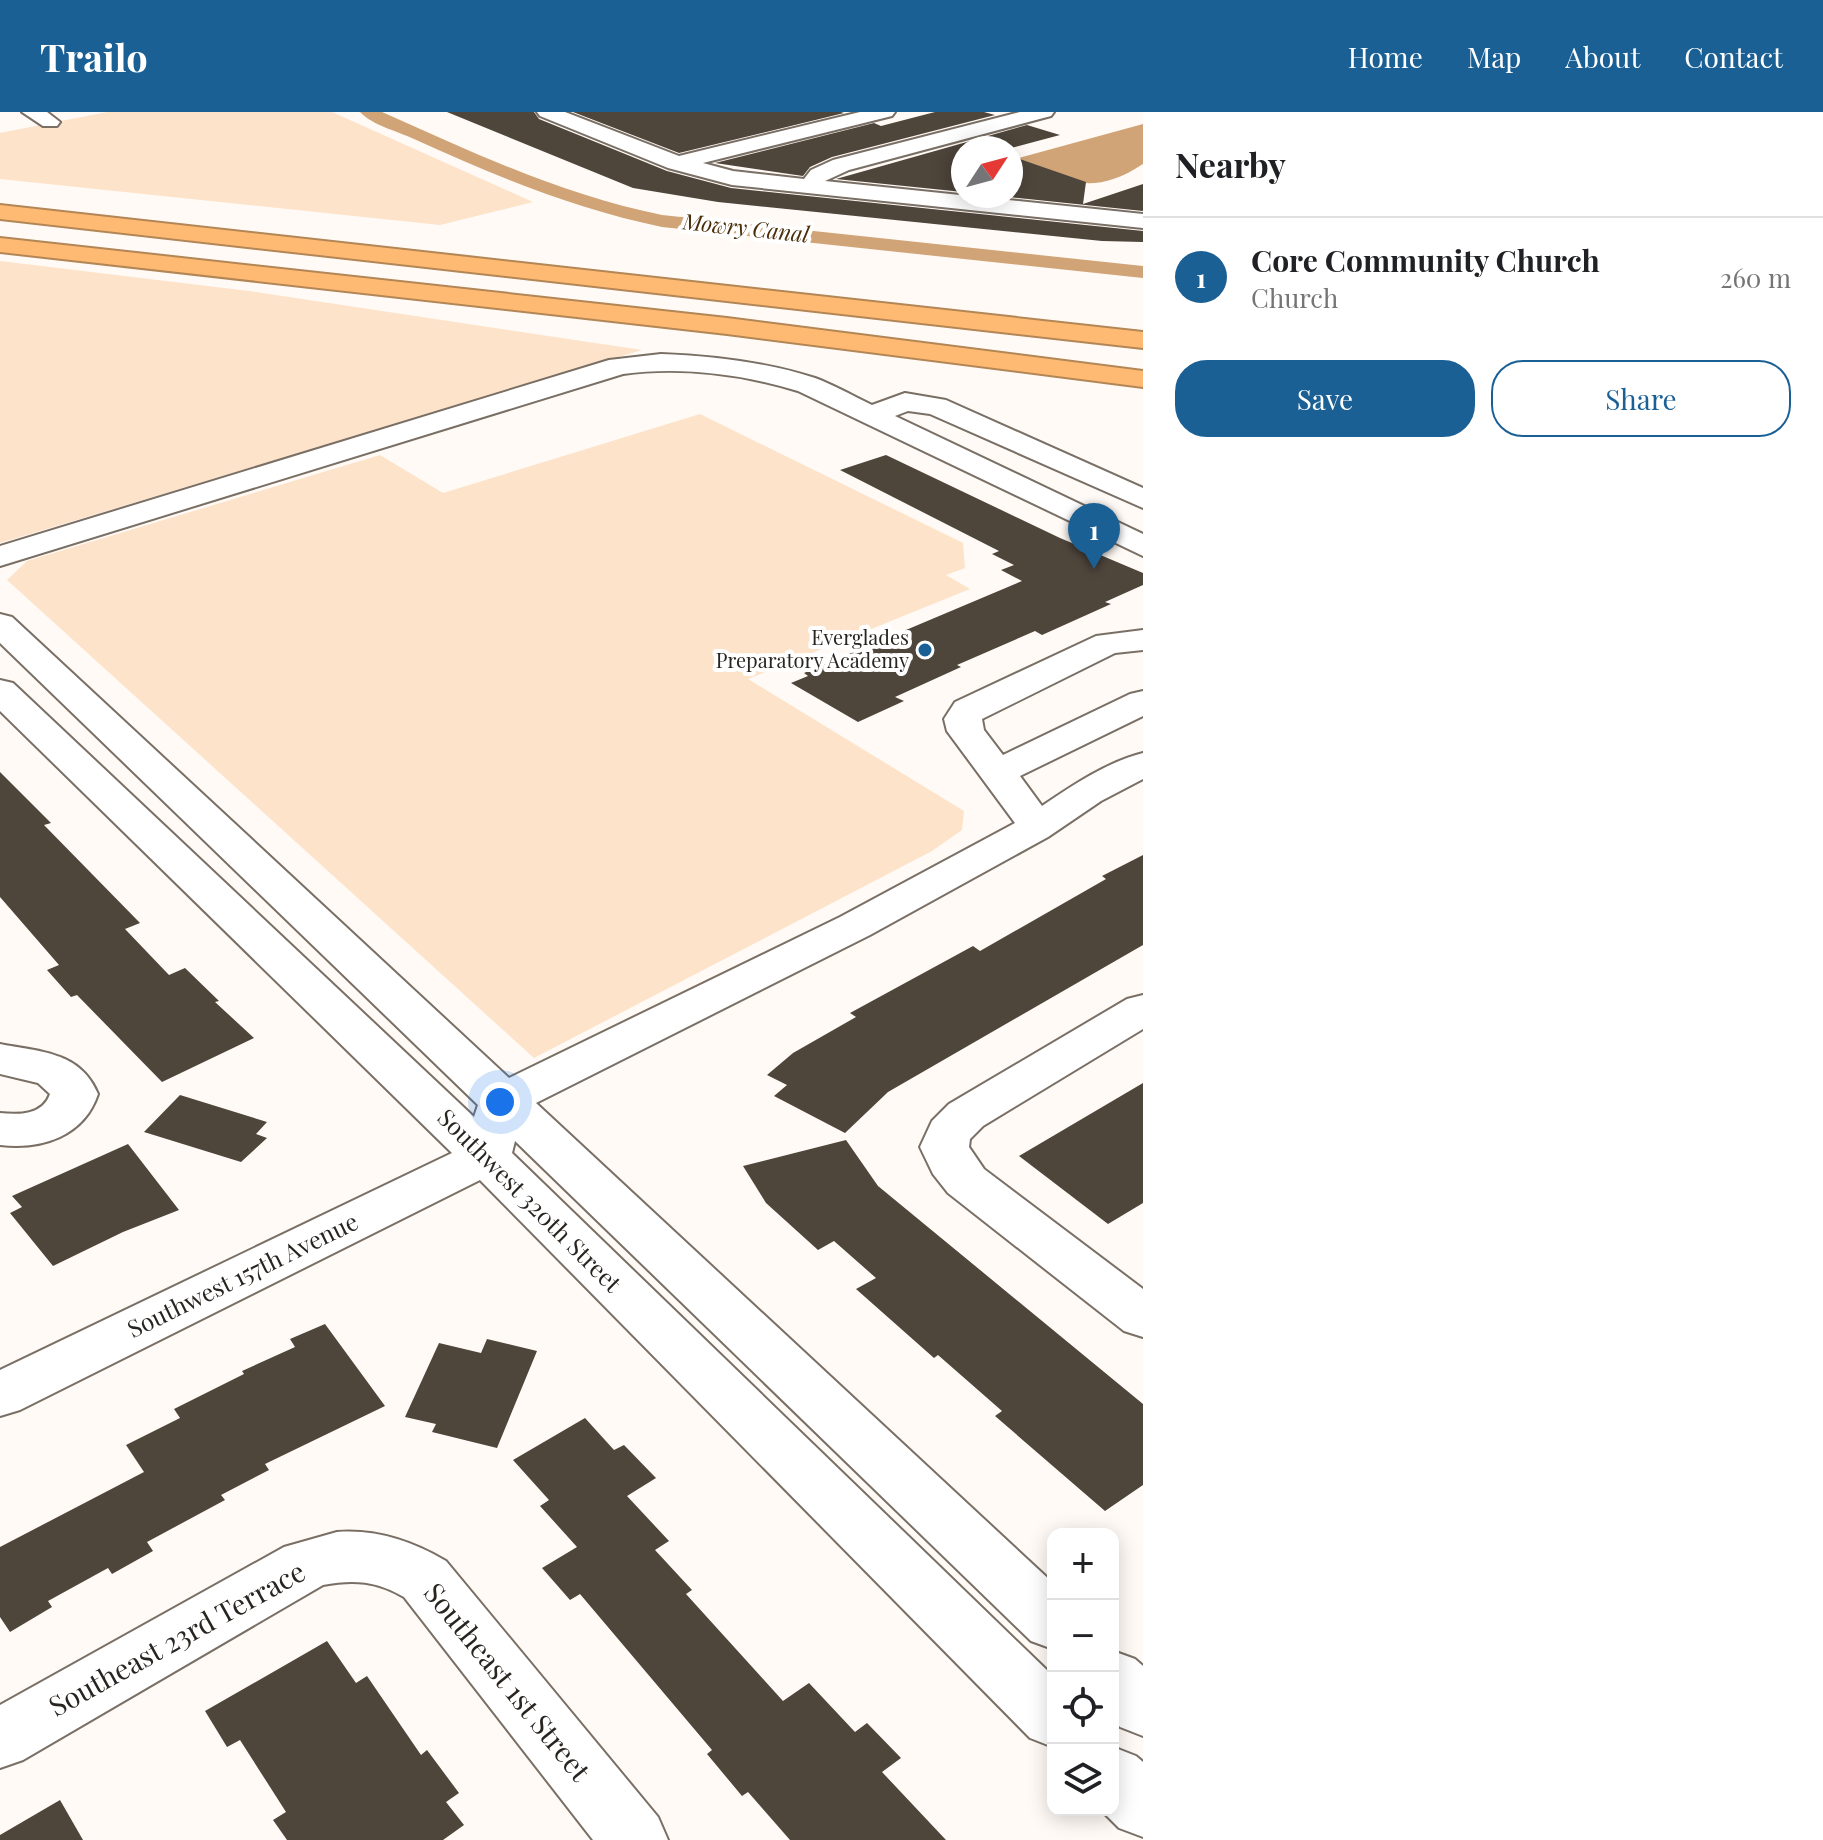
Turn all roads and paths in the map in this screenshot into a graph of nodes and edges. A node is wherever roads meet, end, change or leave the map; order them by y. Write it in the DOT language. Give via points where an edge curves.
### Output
graph roads {
  1 [pos="547,112"];
  2 [pos="785,112"];
  3 [pos="885,112"];
  4 [pos="1044,112"];
  5 [pos="826,126"];
  6 [pos="676,163"];
  7 [pos="809,187"];
  8 [pos="0,212"];
  9 [pos="1143,221"];
  10 [pos="144,226"];
  11 [pos="0,245"];
  12 [pos="1143,324"];
  13 [pos="727,326"];
  14 [pos="1143,340"];
  15 [pos="1143,379"];
  16 [pos="1143,390"];
  17 [pos="870,415"];
  18 [pos="1082,472"];
  19 [pos="1030,491"];
  20 [pos="1143,499"];
  21 [pos="1143,546"];
  22 [pos="0,556"];
  23 [pos="0,624"];
  24 [pos="1143,640"];
  25 [pos="45,664"];
  26 [pos="0,678"];
  27 [pos="0,691"];
  28 [pos="1143,702"];
  29 [pos="1143,764"];
  30 [pos="996,773"];
  31 [pos="1037,826"];
  32 [pos="1143,1009"];
  33 [pos="0,1059"];
  34 [pos="503,1100"];
  35 [pos="0,1129"];
  36 [pos="486,1157"];
  37 [pos="1143,1317"];
  38 [pos="0,1395"];
  39 [pos="358,1555"];
  40 [pos="1047,1616"];
  41 [pos="1119,1685"];
  42 [pos="1143,1707"];
  43 [pos="1047,1712"];
  44 [pos="0,1739"];
  45 [pos="1119,1783"];
  46 [pos="1143,1806"];
  47 [pos="622,1836"];
  1 -- 6 [label="street"];
  2 -- 5 [label="street"];
  3 -- 5 [label="street"];
  4 -- 7 [label="street" via="841,165 819,175"];
  5 -- 6 [label="street"];
  6 -- 7 [label="street" via="732,178"];
  7 -- 9 [label="street"];
  8 -- 10 [label="highway"];
  10 -- 12 [label="highway"];
  10 -- 14 [label="highway"];
  11 -- 13 [label="highway"];
  13 -- 15 [label="highway"];
  13 -- 16 [label="highway"];
  17 -- 18 [label="street" via="905,402 936,406"];
  17 -- 19 [label="street"];
  17 -- 22 [label="street" via="808,385 770,375 667,362 630,364"];
  18 -- 19 [label="street"];
  18 -- 20 [label="street"];
  19 -- 21 [label="street"];
  23 -- 25 [label="street"];
  24 -- 30 [label="street" via="1108,643 968,710 963,719 966,731"];
  25 -- 26 [label="street"];
  25 -- 34 [label="street"];
  27 -- 36 [label="street, Southwest 320th Street"];
  28 -- 30 [label="street"];
  29 -- 31 [label="street"];
  30 -- 31 [label="street"];
  31 -- 34 [label="street" via="855,926"];
  32 -- 37 [label="street" via="966,1115 944,1140 947,1159 956,1170"];
  33 -- 35 [label="street" via="62,1075 74,1094 65,1112 45,1125"];
  34 -- 36 [label="street"];
  34 -- 40 [label="street"];
  36 -- 38 [label="street, Southwest 157th Avenue"];
  36 -- 43 [label="street, Southwest 320th Street"];
  39 -- 44 [label="street, Southeast 23rd Terrace" via="305,1565"];
  39 -- 47 [label="street, Southeast 1st Street" via="397,1563 425,1579"];
  41 -- 42 [label="street"];
  45 -- 46 [label="street"];
}
